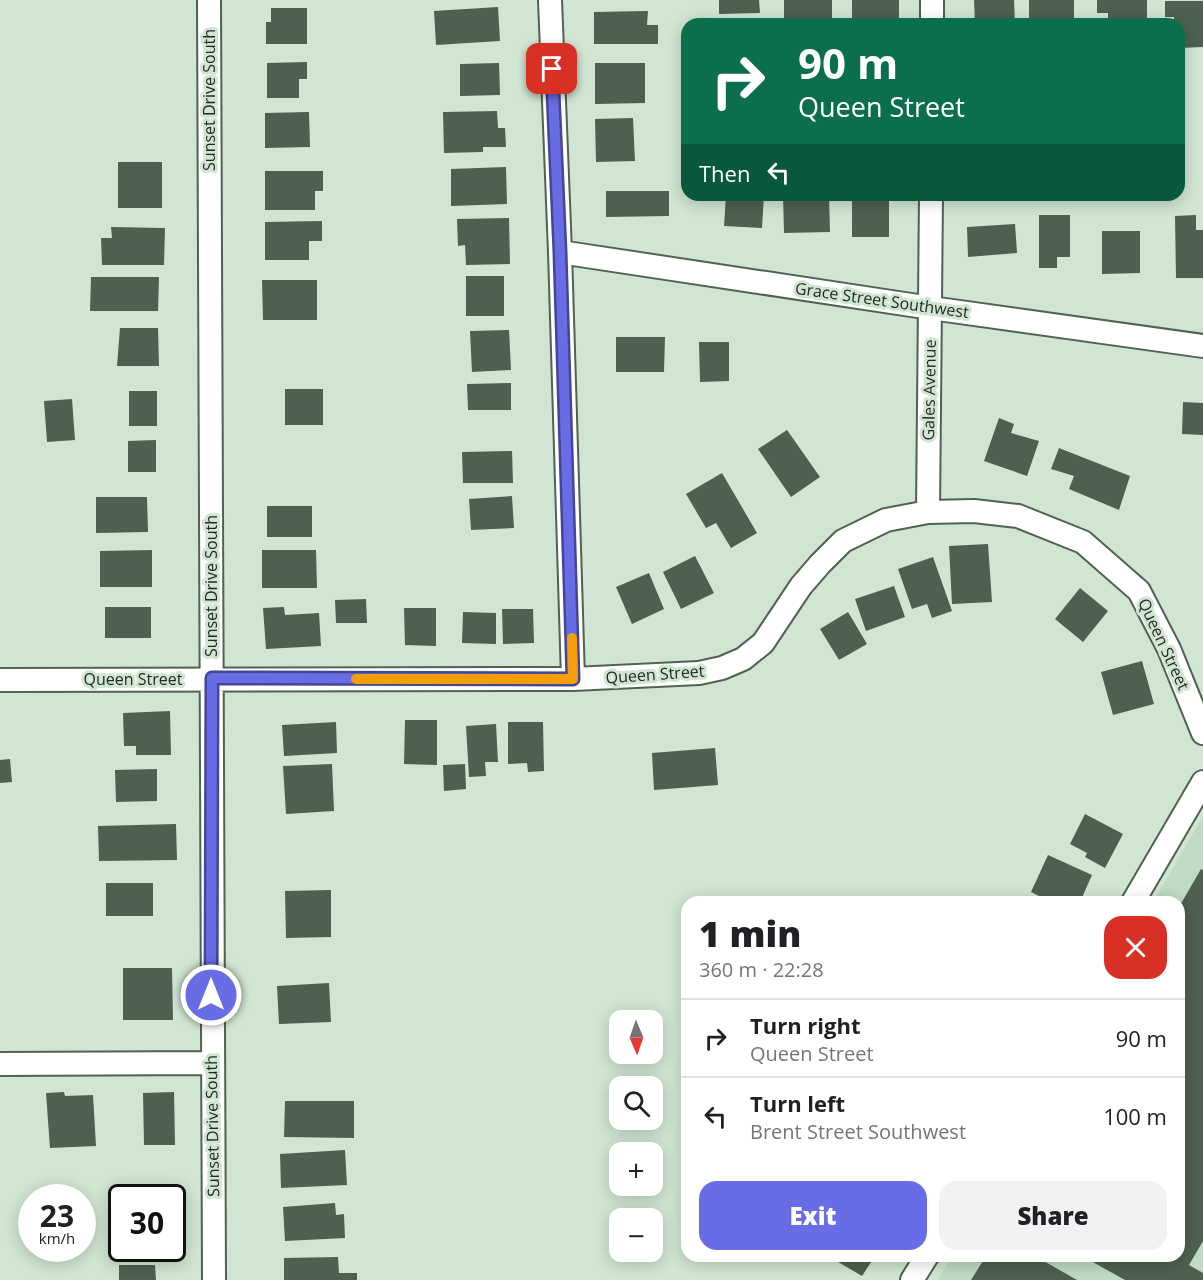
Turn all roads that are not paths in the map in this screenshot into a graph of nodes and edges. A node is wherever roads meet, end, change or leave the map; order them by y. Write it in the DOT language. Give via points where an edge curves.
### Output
graph roads {
  1 [pos="208,0"];
  2 [pos="550,0"];
  3 [pos="932,0"];
  4 [pos="932,18"];
  5 [pos="931,201"];
  6 [pos="560,252"];
  7 [pos="931,308"];
  8 [pos="1203,346"];
  9 [pos="928,513"];
  10 [pos="212,678"];
  11 [pos="573,679"];
  12 [pos="0,680"];
  13 [pos="1203,733"];
  14 [pos="1203,782"];
  15 [pos="1136,896"];
  16 [pos="211,1063"];
  17 [pos="0,1064"];
  18 [pos="923,1262"];
  19 [pos="214,1280"];
  20 [pos="912,1280"];
  1 -- 10 [label="street, Sunset Drive South"];
  2 -- 6 [label="street"];
  3 -- 4 [label="street"];
  5 -- 7 [label="street, Gales Avenue"];
  6 -- 7 [label="street, Grace Street Southwest"];
  6 -- 11 [label="street"];
  7 -- 8 [label="street, Grace Street Southwest"];
  7 -- 9 [label="street, Gales Avenue"];
  9 -- 11 [label="street, Queen Street" via="886,520 843,541 801,586 763,643 743,659 699,673"];
  9 -- 13 [label="street, Queen Street" via="974,510 1018,516 1083,542 1139,591 1169,649"];
  10 -- 11 [label="street, Queen Street"];
  10 -- 12 [label="street, Queen Street"];
  10 -- 16 [label="street, Sunset Drive South"];
  14 -- 15 [label="street"];
  16 -- 17 [label="street"];
  16 -- 19 [label="street, Sunset Drive South"];
  18 -- 20 [label="street"];
}
